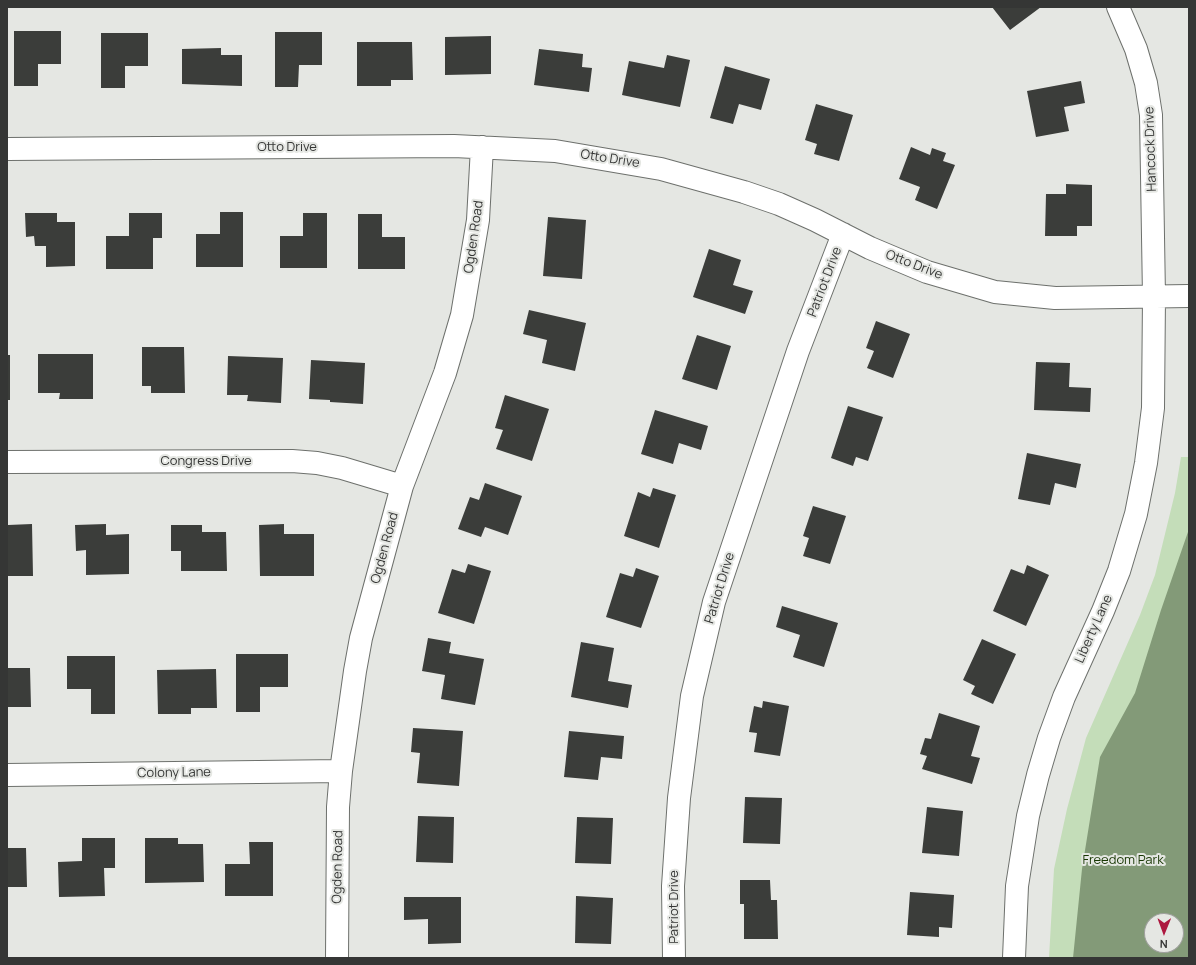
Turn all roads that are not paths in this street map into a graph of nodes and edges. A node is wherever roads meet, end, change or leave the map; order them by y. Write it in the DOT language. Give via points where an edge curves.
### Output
graph roads {
  1 [pos="1118,7"];
  2 [pos="482,147"];
  3 [pos="7,149"];
  4 [pos="843,234"];
  5 [pos="1189,296"];
  6 [pos="1154,297"];
  7 [pos="7,462"];
  8 [pos="402,486"];
  9 [pos="341,771"];
  10 [pos="7,775"];
  11 [pos="337,958"];
  12 [pos="674,958"];
  13 [pos="1014,958"];
  1 -- 6 [label="street, Hancock Drive" via="1136,49 1150,108"];
  2 -- 3 [label="street, Otto Drive"];
  2 -- 4 [label="street, Otto Drive" via="555,151 661,169 779,204"];
  2 -- 8 [label="street, Ogden Road" via="478,220 462,315 445,372"];
  4 -- 6 [label="street, Otto Drive" via="927,272 995,292 1055,298"];
  4 -- 12 [label="street, Patriot Drive" via="798,351 710,617 692,696 679,798 673,886"];
  5 -- 6 [label="street, Otto Drive"];
  6 -- 13 [label="street, Liberty Lane" via="1152,408 1146,463 1136,514 1119,571 1064,697 1038,775 1028,816 1017,886"];
  7 -- 8 [label="street, Congress Drive" via="292,461 342,468"];
  8 -- 9 [label="street, Ogden Road" via="362,638"];
  9 -- 10 [label="street, Colony Lane"];
  9 -- 11 [label="street, Ogden Road" via="338,807"];
}
